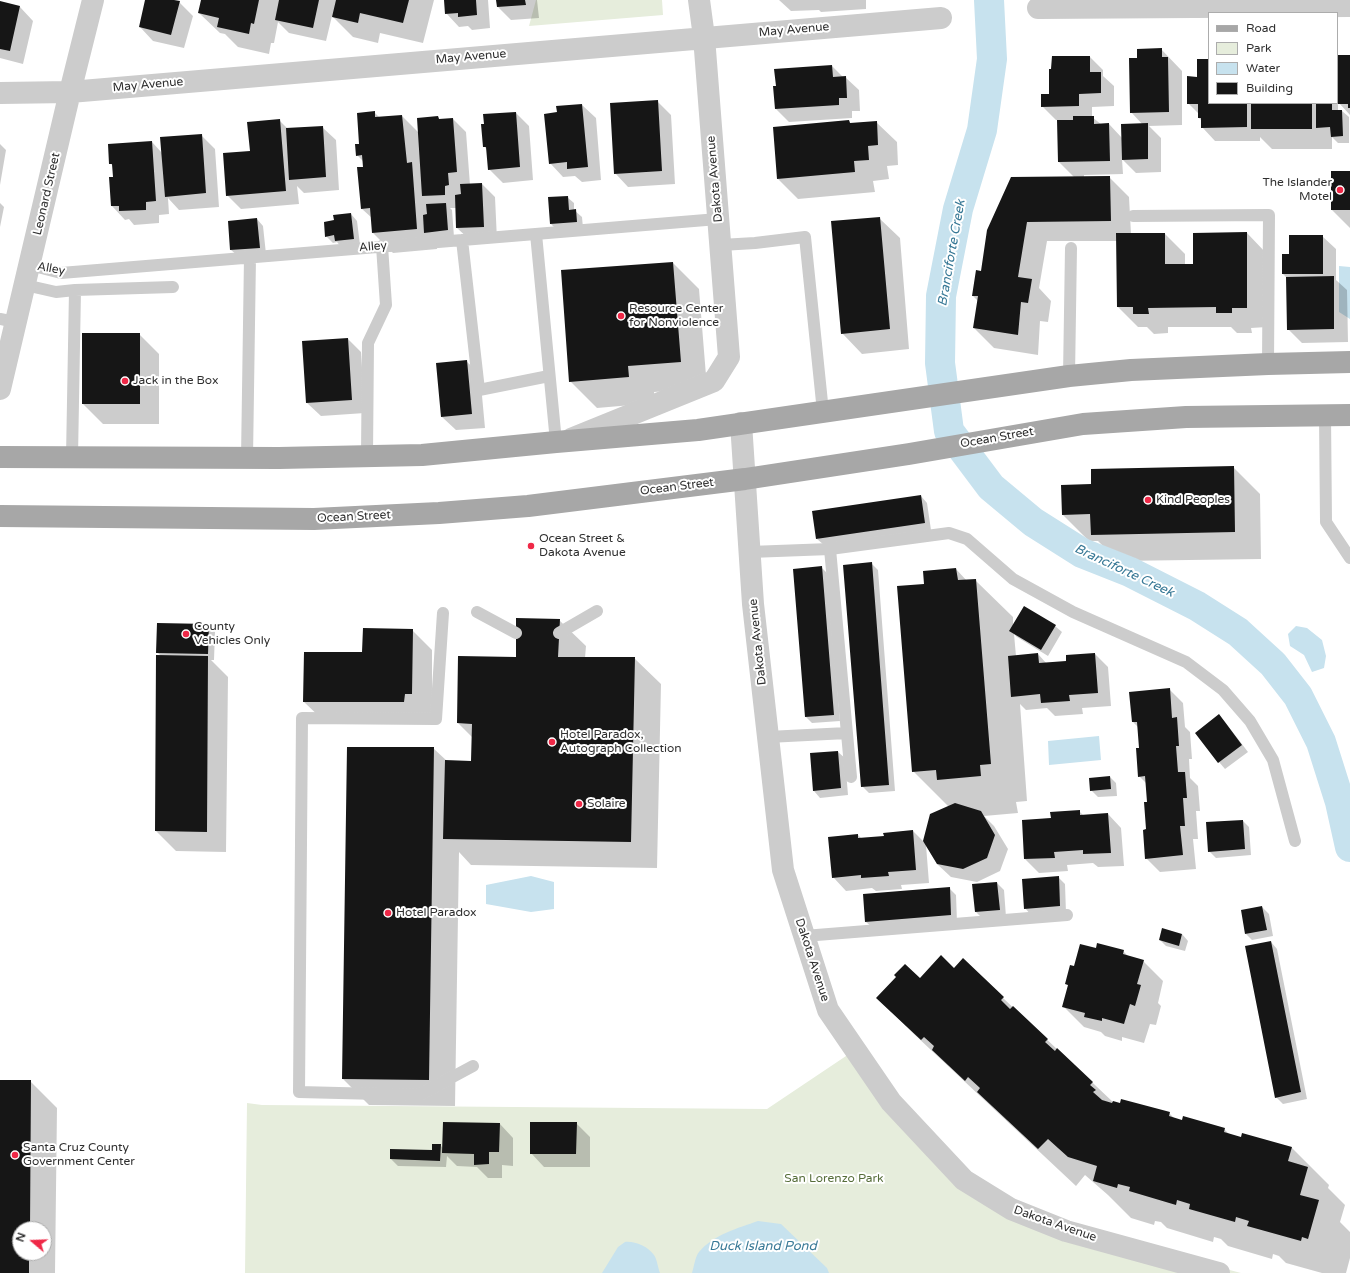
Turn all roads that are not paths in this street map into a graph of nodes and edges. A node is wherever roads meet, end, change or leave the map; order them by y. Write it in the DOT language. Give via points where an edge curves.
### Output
graph roads {
  1 [pos="93,0"];
  2 [pos="700,0"];
  3 [pos="1350,6"];
  4 [pos="1038,8"];
  5 [pos="941,18"];
  6 [pos="704,37"];
  7 [pos="70,92"];
  8 [pos="0,93"];
  9 [pos="1133,216"];
  10 [pos="718,219"];
  11 [pos="536,234"];
  12 [pos="462,240"];
  13 [pos="721,245"];
  14 [pos="382,246"];
  15 [pos="1071,248"];
  16 [pos="250,257"];
  17 [pos="28,275"];
  18 [pos="174,287"];
  19 [pos="75,290"];
  20 [pos="8,320"];
  21 [pos="1350,362"];
  22 [pos="1268,364"];
  23 [pos="549,376"];
  24 [pos="1070,376"];
  25 [pos="0,389"];
  26 [pos="823,412"];
  27 [pos="1325,415"];
  28 [pos="1350,415"];
  29 [pos="741,424"];
  30 [pos="561,441"];
  31 [pos="367,455"];
  32 [pos="0,456"];
  33 [pos="72,457"];
  34 [pos="247,458"];
  35 [pos="745,479"];
  36 [pos="0,516"];
  37 [pos="830,549"];
  38 [pos="750,552"];
  39 [pos="1350,558"];
  40 [pos="597,611"];
  41 [pos="477,612"];
  42 [pos="443,613"];
  43 [pos="516,633"];
  44 [pos="559,633"];
  45 [pos="847,733"];
  46 [pos="768,737"];
  47 [pos="851,777"];
  48 [pos="1295,842"];
  49 [pos="1067,915"];
  50 [pos="804,936"];
  51 [pos="473,1066"];
  52 [pos="1219,1273"];
  1 -- 7 [label="street, Leonard Street"];
  2 -- 6 [label="street, Dakota Avenue"];
  3 -- 4 [label="street"];
  5 -- 6 [label="street, May Avenue"];
  6 -- 7 [label="street, May Avenue"];
  6 -- 10 [label="street, Dakota Avenue"];
  7 -- 8 [label="street, May Avenue"];
  7 -- 17 [label="street, Leonard Street"];
  9 -- 22 [label="lane" via="1269,215"];
  10 -- 11 [label="lane, Alley"];
  10 -- 13 [label="street, Dakota Avenue"];
  11 -- 12 [label="lane, Alley"];
  11 -- 23 [label="lane"];
  12 -- 14 [label="lane, Alley"];
  12 -- 23 [label="lane" via="479,390"];
  13 -- 26 [label="lane" via="805,237"];
  13 -- 30 [label="street, Dakota Avenue" via="729,357 714,381"];
  14 -- 16 [label="lane, Alley"];
  14 -- 31 [label="lane" via="386,305 368,343"];
  15 -- 24 [label="lane"];
  16 -- 17 [label="lane, Alley"];
  16 -- 34 [label="lane"];
  17 -- 19 [label="lane" via="56,292"];
  17 -- 20 [label="street, Leonard Street"];
  18 -- 19 [label="lane"];
  19 -- 33 [label="lane"];
  20 -- 25 [label="street, Leonard Street"];
  21 -- 22 [label="main road"];
  22 -- 24 [label="main road" via="1131,370"];
  23 -- 30 [label="lane"];
  24 -- 26 [label="main road"];
  26 -- 29 [label="main road"];
  27 -- 28 [label="main road, Ocean Street"];
  27 -- 35 [label="main road, Ocean Street" via="1186,417 1082,424"];
  27 -- 39 [label="lane" via="1326,522"];
  29 -- 30 [label="main road"];
  29 -- 35 [label="street, Dakota Avenue"];
  30 -- 31 [label="main road" via="422,455"];
  31 -- 34 [label="main road"];
  32 -- 33 [label="main road"];
  33 -- 34 [label="main road"];
  35 -- 36 [label="main road, Ocean Street" via="528,506 439,513 314,519"];
  35 -- 38 [label="street, Dakota Avenue"];
  37 -- 38 [label="lane"];
  37 -- 45 [label="lane"];
  37 -- 48 [label="lane" via="949,533 967,539 1013,579 1073,612 1186,662 1223,690 1250,721 1273,760"];
  38 -- 46 [label="street, Dakota Avenue" via="753,604"];
  40 -- 44 [label="lane"];
  41 -- 43 [label="lane"];
  42 -- 51 [label="lane" via="436,719 302,718 300,1092 419,1096"];
  45 -- 46 [label="lane"];
  45 -- 47 [label="lane"];
  46 -- 50 [label="street, Dakota Avenue" via="783,870"];
  49 -- 50 [label="lane"];
  50 -- 52 [label="street, Dakota Avenue" via="828,1010 891,1102 964,1180 1011,1209 1066,1231"];
}
